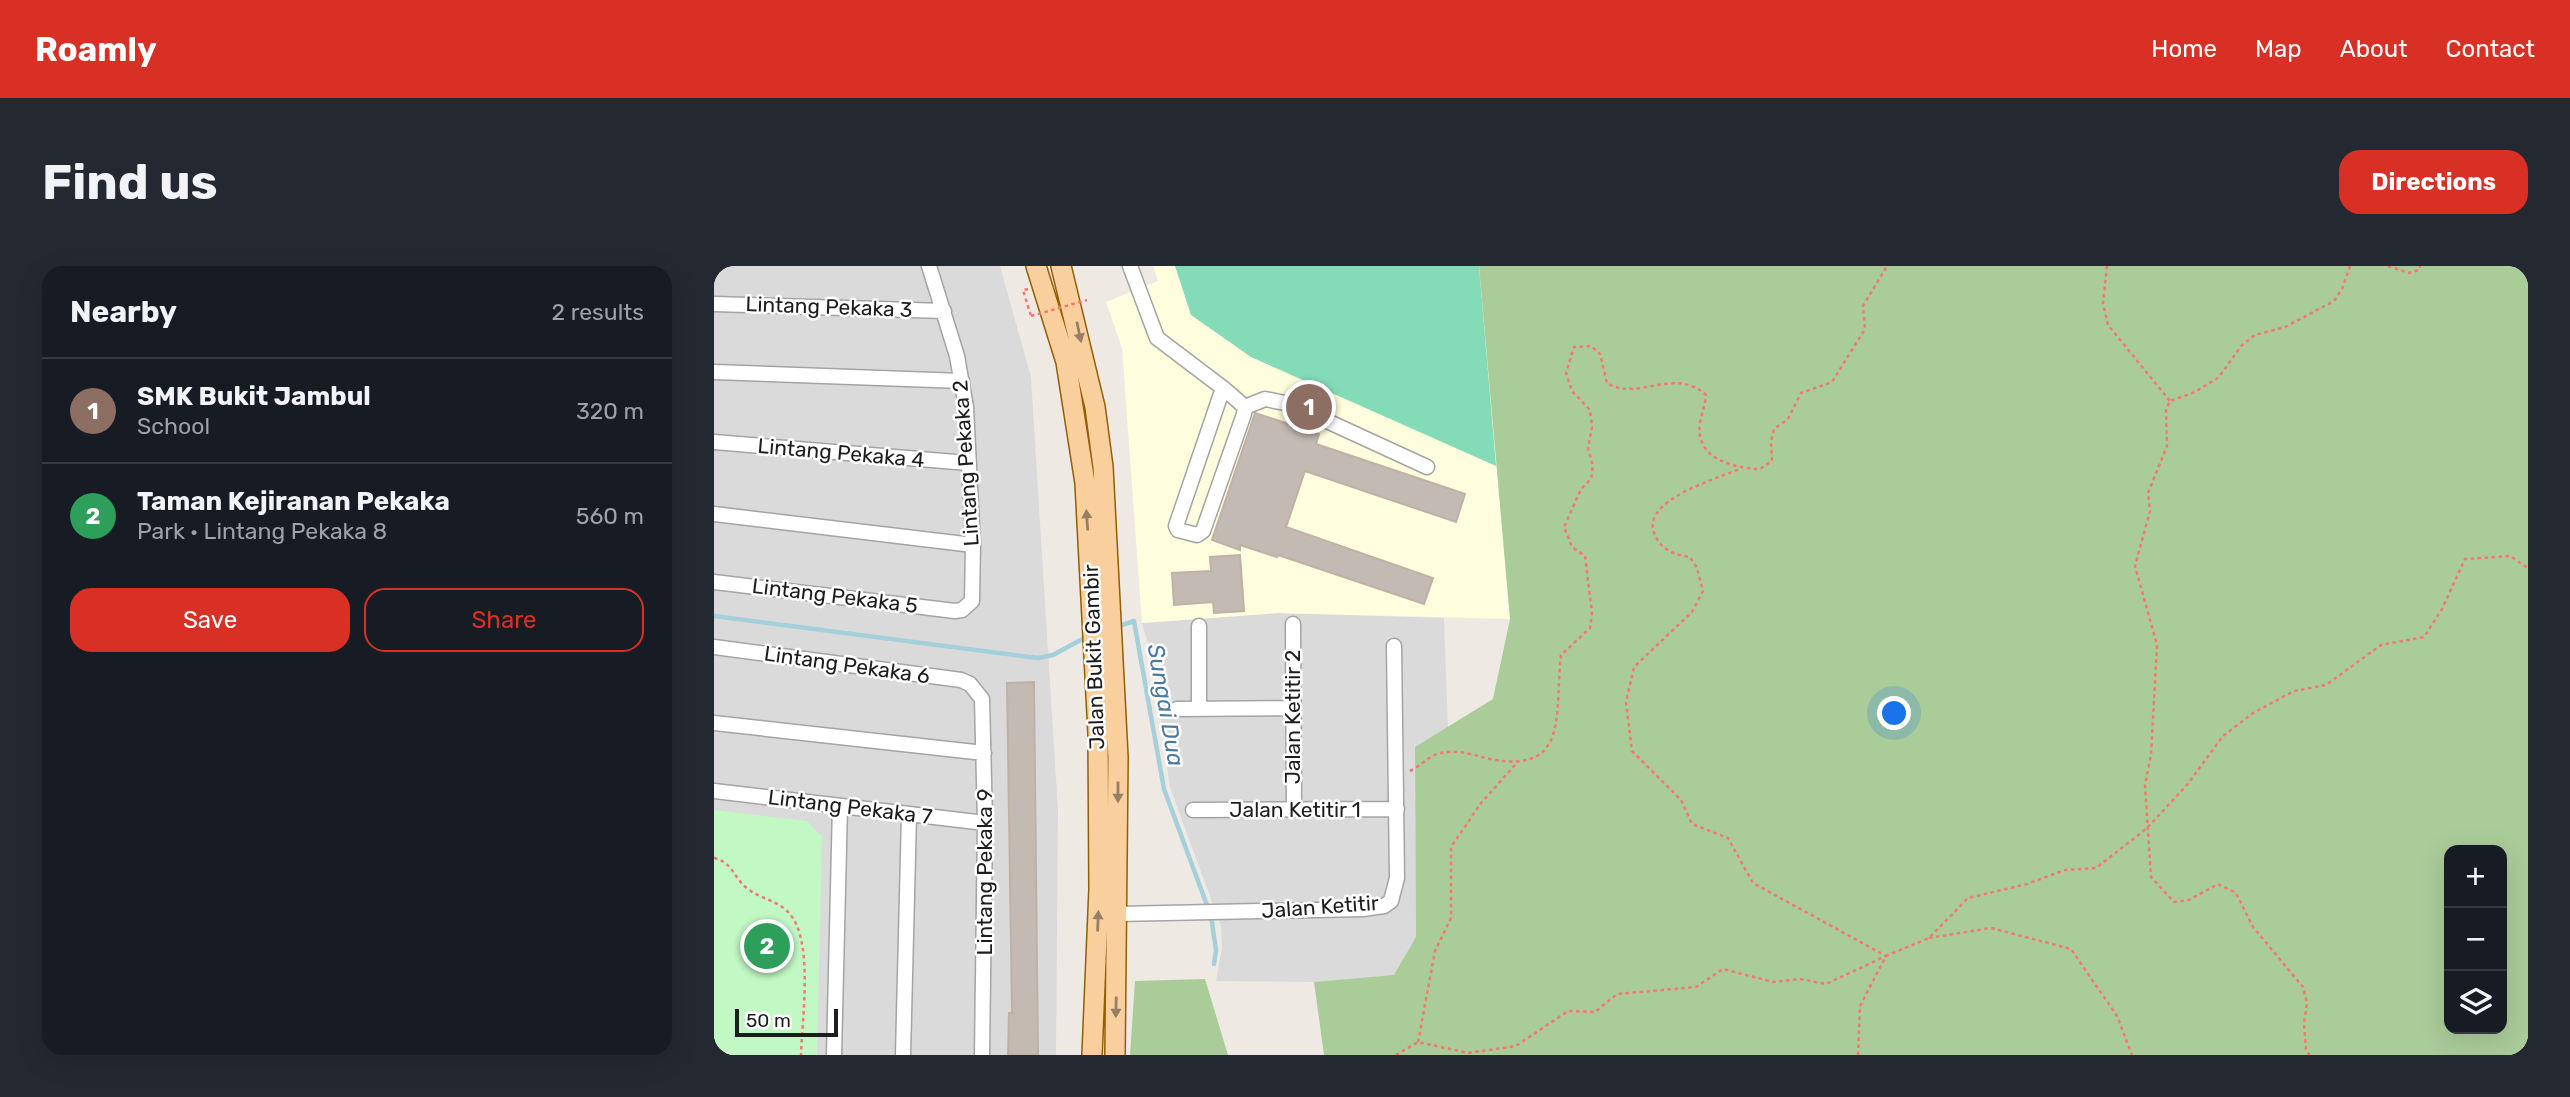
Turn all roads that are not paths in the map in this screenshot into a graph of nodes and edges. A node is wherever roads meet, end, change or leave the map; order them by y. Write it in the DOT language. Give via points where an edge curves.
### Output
graph roads {
  1 [pos="929,266"];
  2 [pos="1036,266"];
  3 [pos="1061,266"];
  4 [pos="1130,266"];
  5 [pos="714,304"];
  6 [pos="944,311"];
  7 [pos="714,372"];
  8 [pos="962,382"];
  9 [pos="1223,388"];
  10 [pos="1245,407"];
  11 [pos="714,442"];
  12 [pos="968,463"];
  13 [pos="1427,467"];
  14 [pos="714,514"];
  15 [pos="973,545"];
  16 [pos="714,582"];
  17 [pos="1102,610"];
  18 [pos="955,611"];
  19 [pos="1293,624"];
  20 [pos="1199,626"];
  21 [pos="1394,646"];
  22 [pos="714,647"];
  23 [pos="1104,653"];
  24 [pos="977,690"];
  25 [pos="1293,708"];
  26 [pos="1177,709"];
  27 [pos="1199,709"];
  28 [pos="714,723"];
  29 [pos="984,753"];
  30 [pos="714,791"];
  31 [pos="839,806"];
  32 [pos="1396,809"];
  33 [pos="1194,810"];
  34 [pos="1294,810"];
  35 [pos="909,815"];
  36 [pos="985,823"];
  37 [pos="1117,914"];
  38 [pos="834,1055"];
  39 [pos="903,1055"];
  40 [pos="982,1055"];
  41 [pos="1092,1055"];
  42 [pos="1115,1055"];
  1 -- 6 [label="street, Lintang Pekaka 2"];
  17 -- 2 [label="main road, Jalan Bukit Gambir, one-way" via="1075,407"];
  3 -- 17 [label="main road, Jalan Bukit Gambir, one-way" via="1095,407 1103,467"];
  4 -- 9 [label="street" via="1157,338"];
  5 -- 6 [label="street, Lintang Pekaka 3"];
  6 -- 8 [label="street, Lintang Pekaka 2"];
  7 -- 8 [label="street"];
  8 -- 12 [label="street, Lintang Pekaka 2"];
  9 -- 10 [label="street"];
  9 -- 10 [label="street" via="1178,530 1197,535 1203,531"];
  10 -- 13 [label="street" via="1256,400 1284,402"];
  11 -- 12 [label="street, Lintang Pekaka 4"];
  12 -- 15 [label="street, Lintang Pekaka 2"];
  14 -- 15 [label="street"];
  15 -- 18 [label="street, Lintang Pekaka 2" via="974,595 968,607"];
  16 -- 18 [label="street, Lintang Pekaka 5"];
  17 -- 23 [label="main road, Jalan Bukit Gambir"];
  19 -- 25 [label="street, Jalan Ketitir 2"];
  20 -- 27 [label="street"];
  21 -- 32 [label="street, Jalan Ketitir"];
  22 -- 24 [label="street, Lintang Pekaka 6" via="961,680"];
  23 -- 37 [label="main road, Jalan Bukit Gambir, one-way" via="1118,757"];
  41 -- 23 [label="main road, Jalan Bukit Gambir, one-way"];
  24 -- 29 [label="street, Lintang Pekaka 9" via="982,699"];
  25 -- 27 [label="street"];
  25 -- 34 [label="street, Jalan Ketitir 2"];
  26 -- 27 [label="street"];
  28 -- 29 [label="street"];
  29 -- 36 [label="street, Lintang Pekaka 9"];
  30 -- 31 [label="street, Lintang Pekaka 7"];
  31 -- 35 [label="street, Lintang Pekaka 7"];
  31 -- 38 [label="street"];
  32 -- 34 [label="street, Jalan Ketitir 1"];
  32 -- 37 [label="street, Jalan Ketitir" via="1396,890 1384,906"];
  33 -- 34 [label="street, Jalan Ketitir 1"];
  35 -- 36 [label="street, Lintang Pekaka 7"];
  35 -- 39 [label="street"];
  36 -- 40 [label="street, Lintang Pekaka 9"];
  37 -- 42 [label="main road, Jalan Bukit Gambir, one-way"];
}
